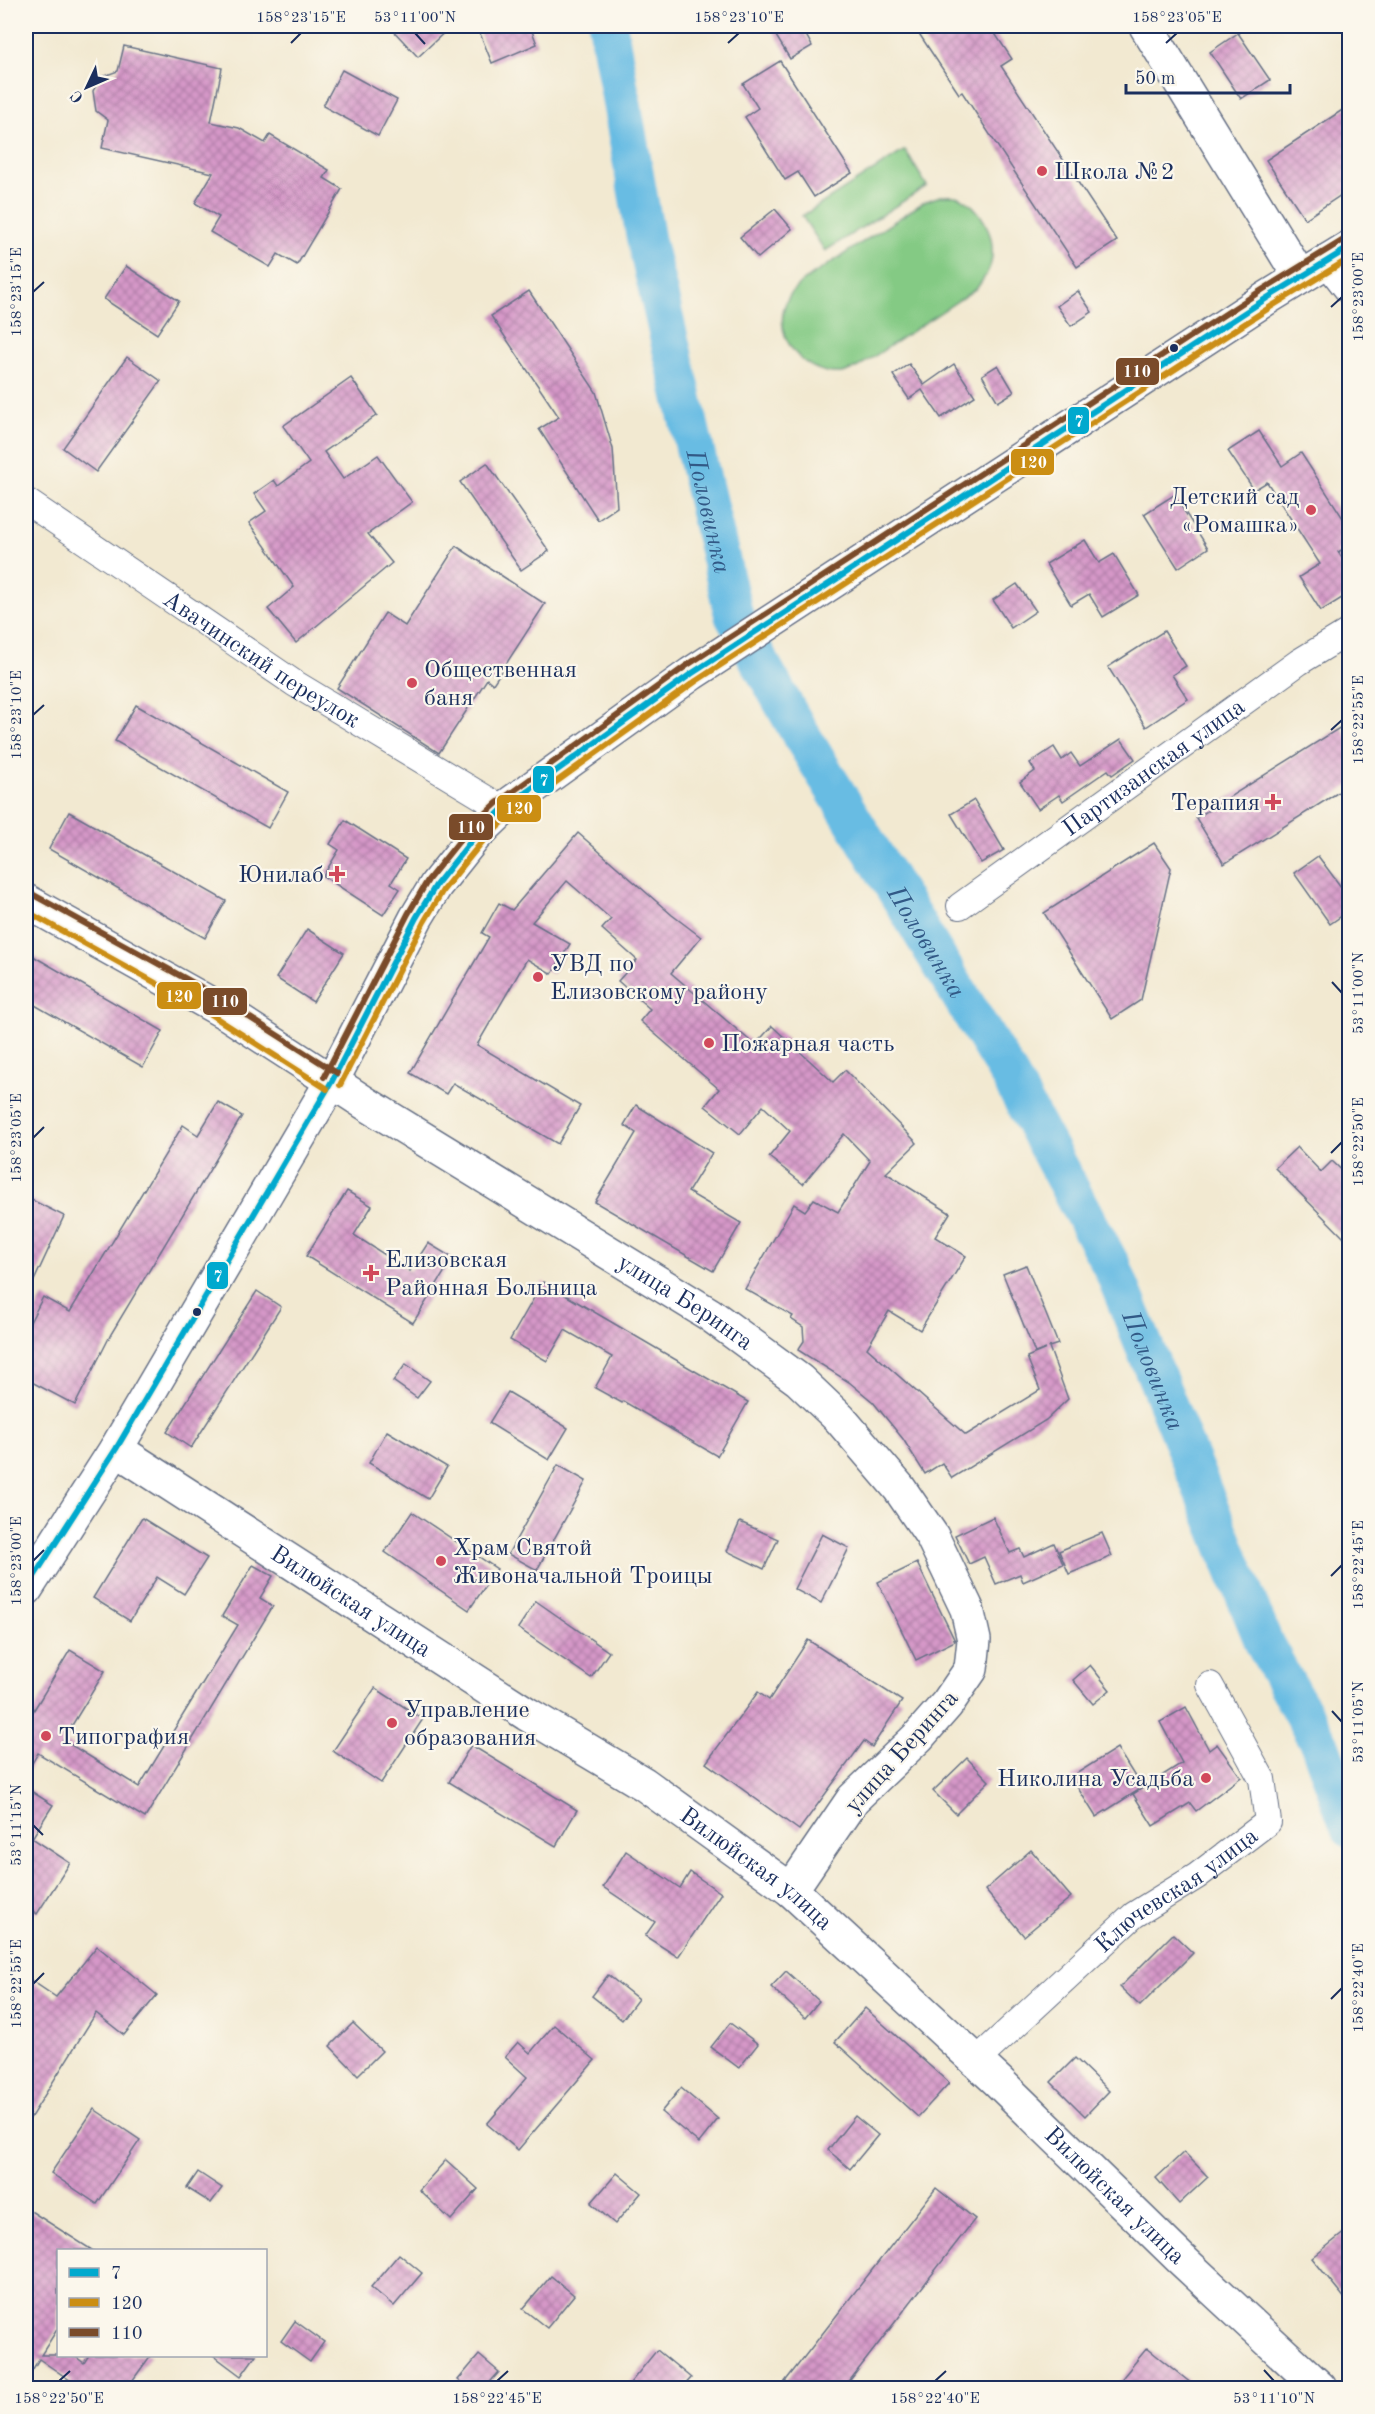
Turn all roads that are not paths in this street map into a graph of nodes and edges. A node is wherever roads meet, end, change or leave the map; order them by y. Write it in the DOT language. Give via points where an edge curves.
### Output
graph roads {
  1 [pos="1146,26"];
  2 [pos="1339,254"];
  3 [pos="1300,277"];
  4 [pos="1350,287"];
  5 [pos="26,501"];
  6 [pos="1350,631"];
  7 [pos="502,809"];
  8 [pos="26,901"];
  9 [pos="960,906"];
  10 [pos="332,1081"];
  11 [pos="116,1449"];
  12 [pos="26,1589"];
  13 [pos="1210,1685"];
  14 [pos="792,1890"];
  15 [pos="976,2061"];
  16 [pos="1320,2388"];
  1 -- 3 [label="street"];
  2 -- 3 [label="street"];
  2 -- 4 [label="street"];
  3 -- 7 [label="street" via="691,674"];
  5 -- 7 [label="street, Авачинский переулок" via="294,683"];
  6 -- 9 [label="street, Партизанская улица" via="1289,669"];
  7 -- 10 [label="street" via="475,836 431,893"];
  8 -- 10 [label="street, улица Беринга" via="204,999"];
  10 -- 11 [label="street"];
  10 -- 14 [label="street, улица Беринга" via="709,1314 799,1380 845,1425 899,1488 932,1536 967,1609 974,1640 970,1669 918,1737 853,1799"];
  11 -- 12 [label="street"];
  11 -- 14 [label="street, Вилюйская улица" via="527,1714 644,1784"];
  13 -- 15 [label="street, Ключевская улица" via="1262,1779 1268,1822 1197,1876 1134,1915"];
  14 -- 15 [label="street, Вилюйская улица"];
  15 -- 16 [label="street, Вилюйская улица"];
}
